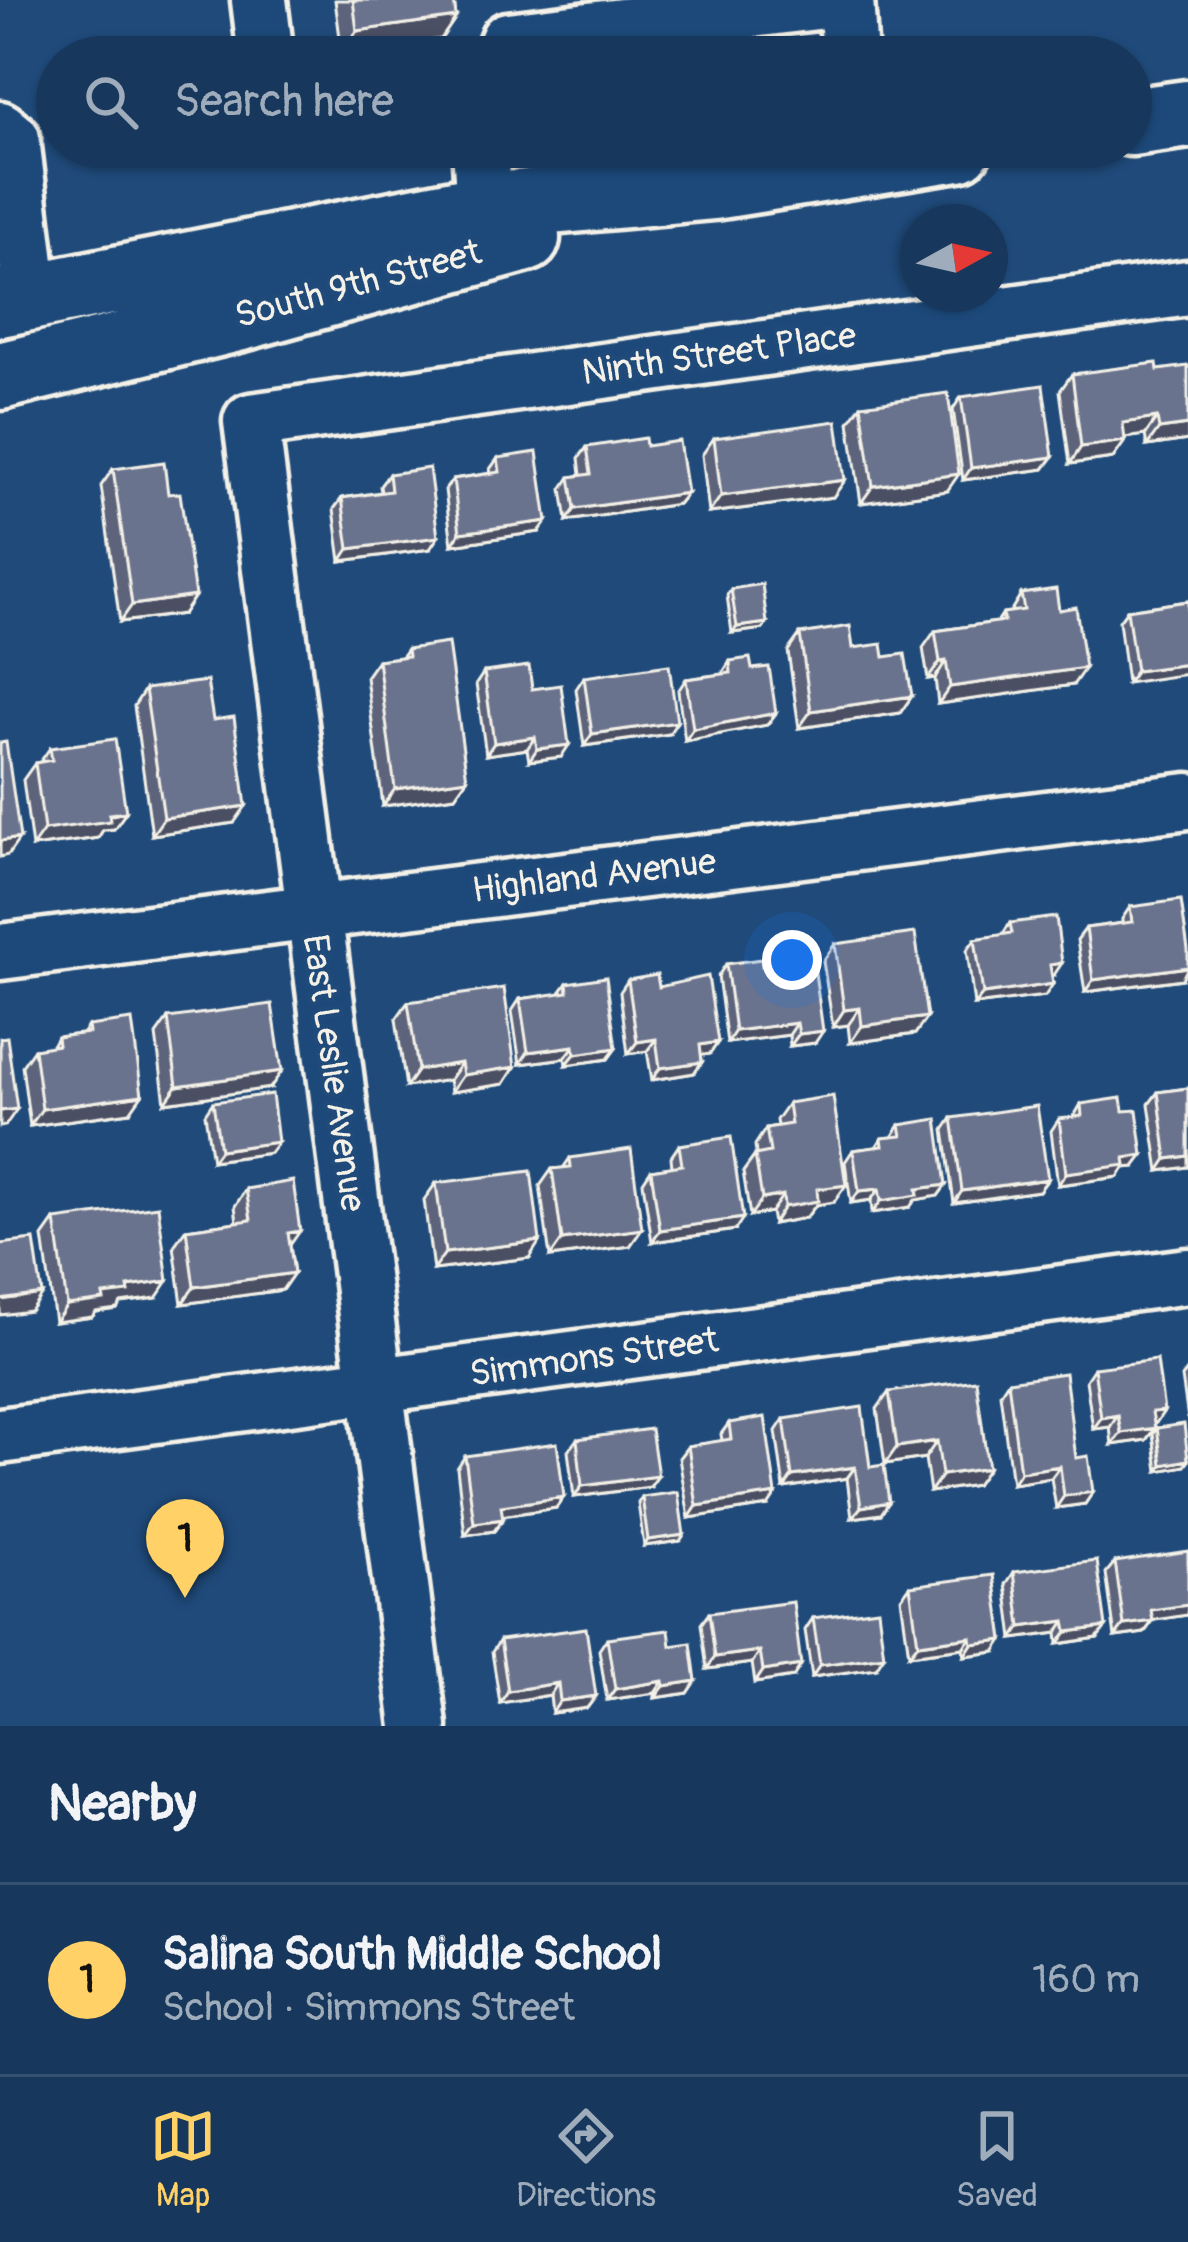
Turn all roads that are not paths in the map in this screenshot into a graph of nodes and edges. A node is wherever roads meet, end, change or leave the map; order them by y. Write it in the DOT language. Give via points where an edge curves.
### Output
graph roads {
  1 [pos="259,0"];
  2 [pos="833,0"];
  3 [pos="845,0"];
  4 [pos="504,32"];
  5 [pos="263,36"];
  6 [pos="848,36"];
  7 [pos="1188,114"];
  8 [pos="1152,119"];
  9 [pos="23,133"];
  10 [pos="794,168"];
  11 [pos="482,177"];
  12 [pos="714,186"];
  13 [pos="1188,288"];
  14 [pos="16,299"];
  15 [pos="0,376"];
  16 [pos="251,421"];
  17 [pos="1188,801"];
  18 [pos="312,911"];
  19 [pos="0,952"];
  20 [pos="1188,1276"];
  21 [pos="375,1386"];
  22 [pos="0,1436"];
  23 [pos="419,1726"];
  1 -- 5 [label="street"];
  2 -- 4 [label="street"];
  3 -- 6 [label="street"];
  7 -- 8 [label="main road"];
  9 -- 14 [label="street"];
  10 -- 12 [label="main road, South 9th Street"];
  11 -- 12 [label="main road, South 9th Street"];
  11 -- 14 [label="main road, South 9th Street"];
  12 -- 15 [label="main road, South 9th Street"];
  13 -- 16 [label="street, Ninth Street Place"];
  16 -- 18 [label="street, East Leslie Avenue"];
  17 -- 18 [label="street, Highland Avenue"];
  18 -- 19 [label="street, Highland Avenue"];
  18 -- 21 [label="street, East Leslie Avenue"];
  20 -- 21 [label="street, Simmons Street"];
  21 -- 22 [label="street, Simmons Street"];
  21 -- 23 [label="street, East Leslie Avenue"];
}
